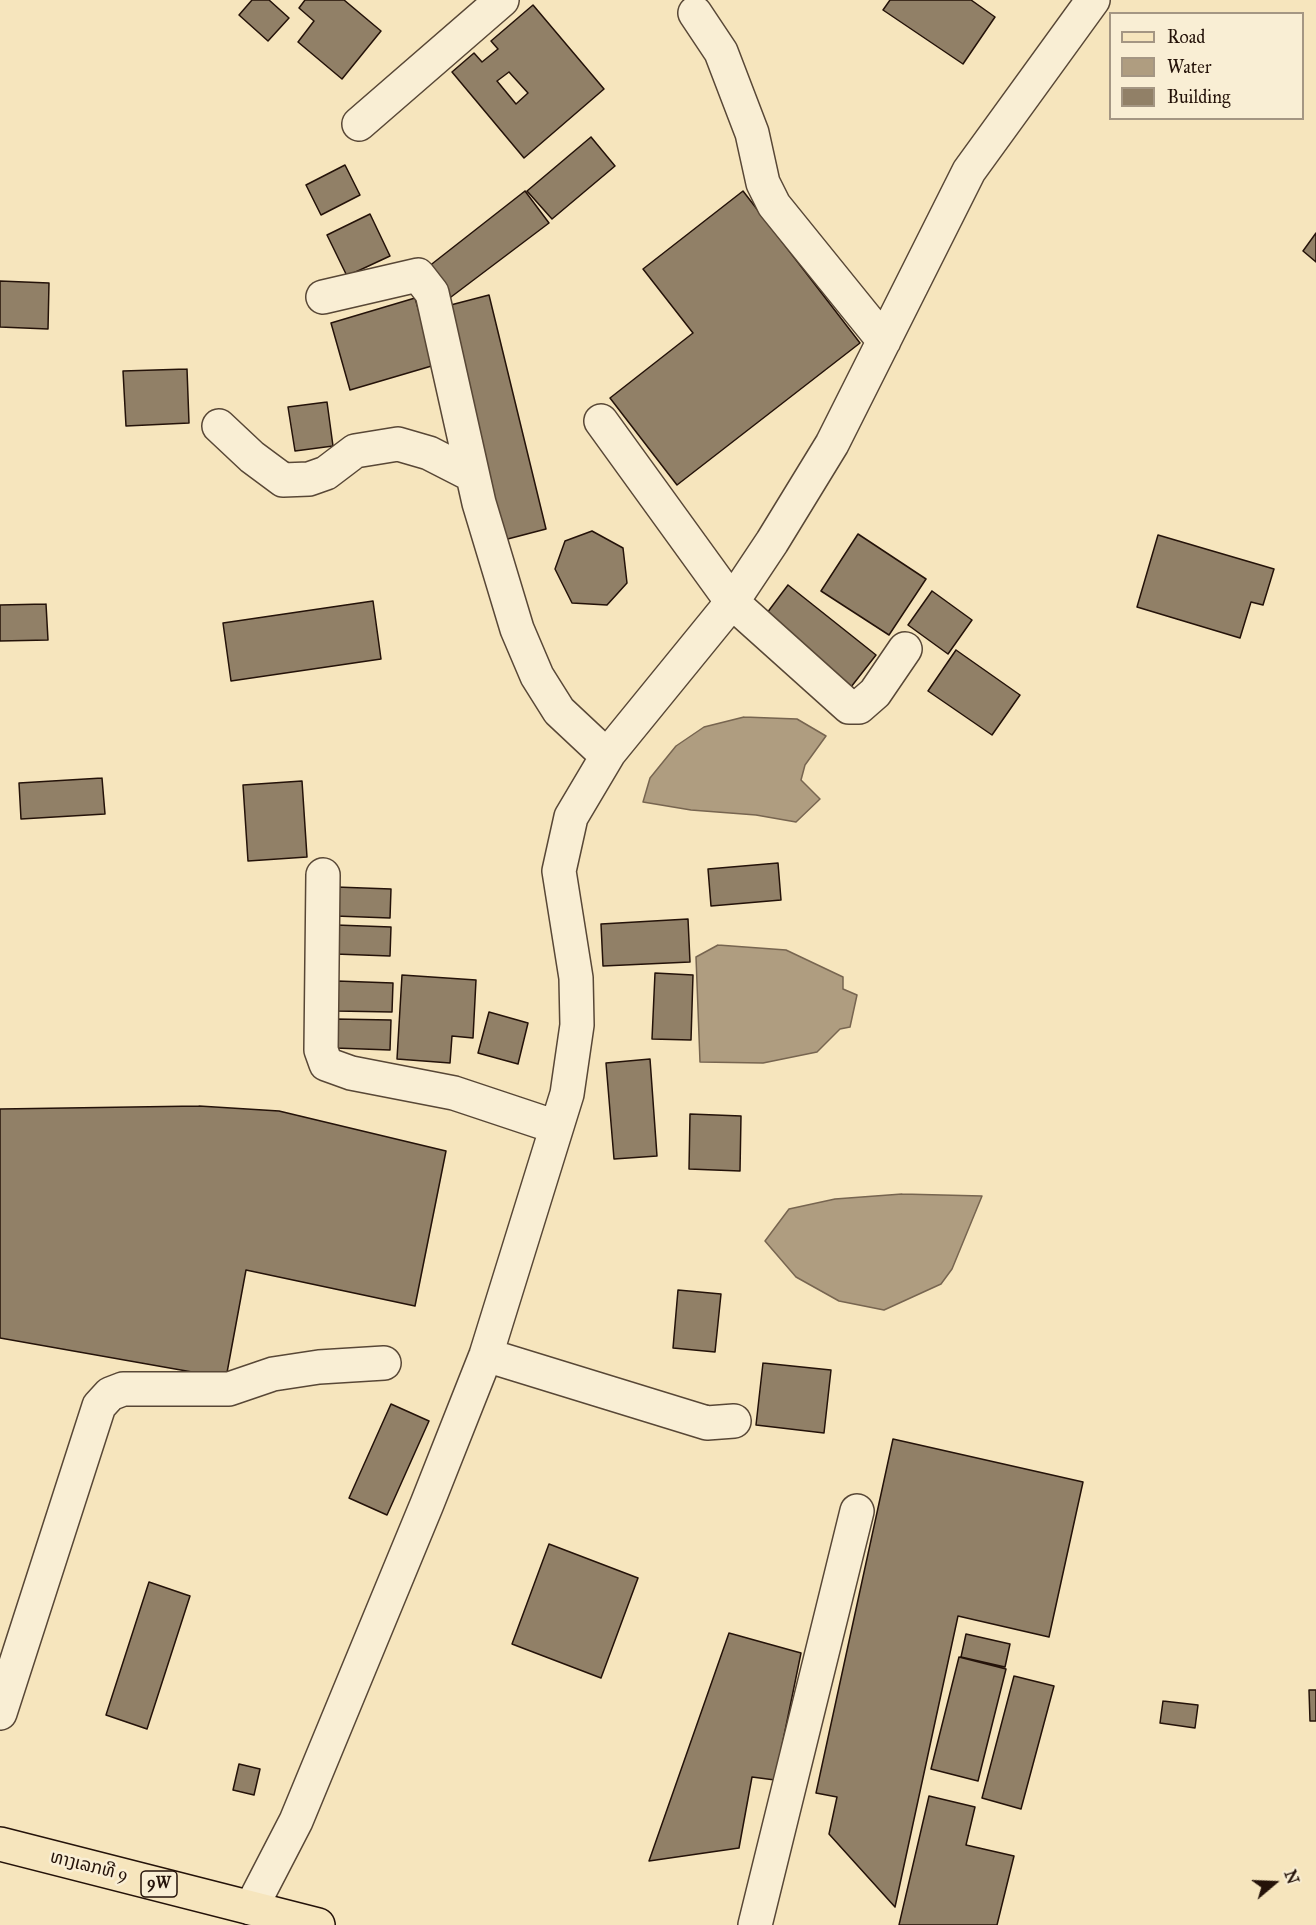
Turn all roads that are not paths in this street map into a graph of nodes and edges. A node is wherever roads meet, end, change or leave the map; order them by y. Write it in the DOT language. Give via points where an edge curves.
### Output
graph roads {
  1 [pos="502,0"];
  2 [pos="1094,0"];
  3 [pos="695,13"];
  4 [pos="359,124"];
  5 [pos="323,297"];
  6 [pos="884,341"];
  7 [pos="601,421"];
  8 [pos="219,426"];
  9 [pos="472,475"];
  10 [pos="732,602"];
  11 [pos="904,649"];
  12 [pos="607,756"];
  13 [pos="323,875"];
  14 [pos="556,1127"];
  15 [pos="486,1355"];
  16 [pos="384,1363"];
  17 [pos="734,1421"];
  18 [pos="857,1511"];
  19 [pos="0,1713"];
  20 [pos="0,1844"];
  21 [pos="251,1908"];
  22 [pos="318,1925"];
  23 [pos="755,1925"];
  1 -- 4 [label="street"];
  2 -- 6 [label="street" via="969,171"];
  3 -- 6 [label="street" via="721,52 752,133 763,183 774,205"];
  5 -- 9 [label="street" via="418,275 424,282 432,293"];
  6 -- 10 [label="street" via="832,444"];
  7 -- 10 [label="street"];
  8 -- 9 [label="street" via="283,480 309,479 326,473 355,451 398,444 429,453"];
  9 -- 12 [label="street" via="517,629 537,676 559,711"];
  10 -- 11 [label="street" via="849,707 858,707 875,693"];
  10 -- 12 [label="street"];
  12 -- 14 [label="street" via="571,817 559,871 576,978 577,1025 567,1094"];
  13 -- 14 [label="street" via="321,1050 326,1064 351,1073 454,1093"];
  14 -- 15 [label="street"];
  15 -- 17 [label="street" via="707,1423"];
  15 -- 21 [label="street" via="296,1821"];
  16 -- 19 [label="street" via="319,1366 273,1374 229,1389 123,1389 110,1394 99,1406"];
  18 -- 23 [label="street"];
  20 -- 21 [label="main road, ທາງເລກທີ 9 / 9W"];
  21 -- 22 [label="main road, ທາງເລກທີ 9 / 9W"];
}
